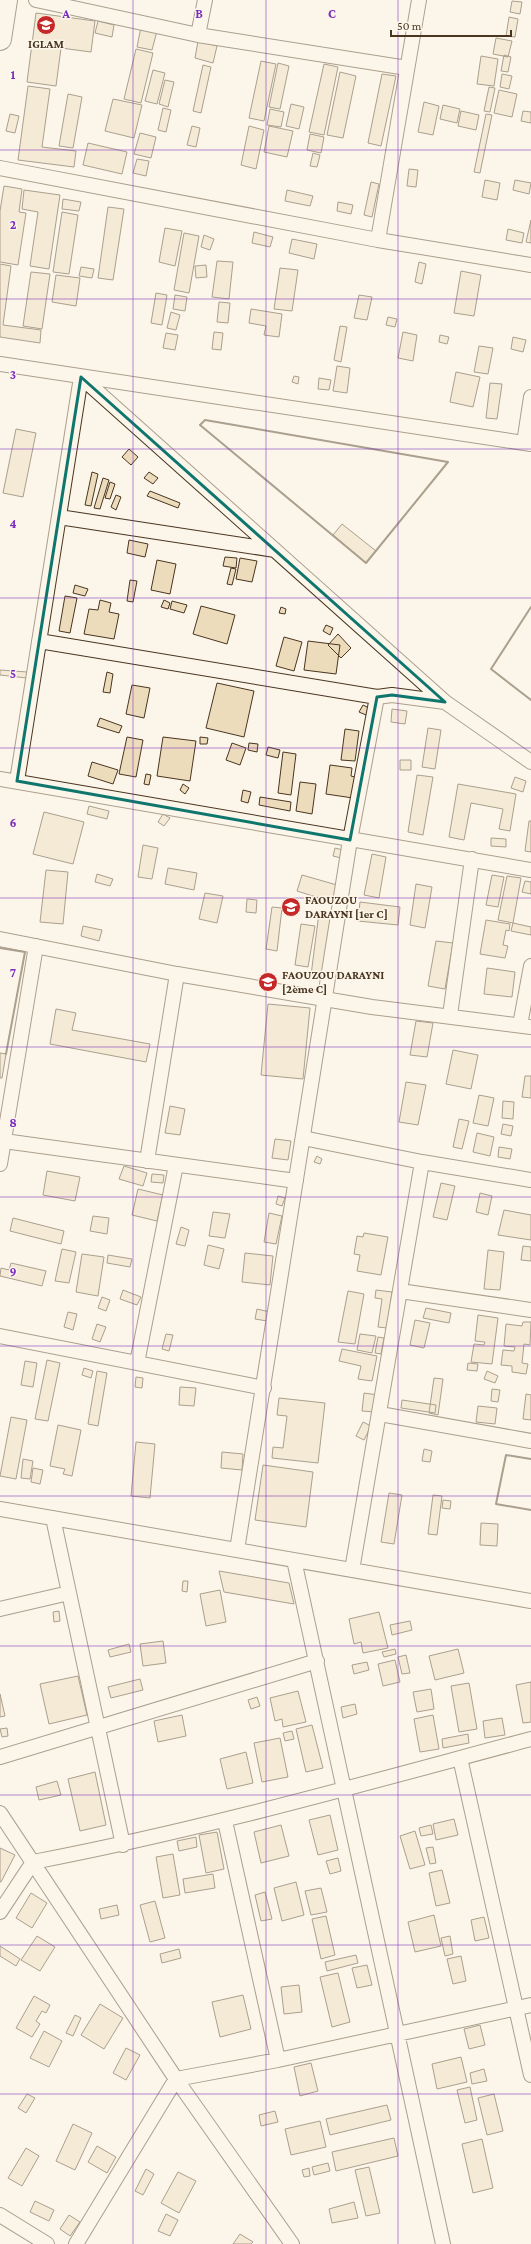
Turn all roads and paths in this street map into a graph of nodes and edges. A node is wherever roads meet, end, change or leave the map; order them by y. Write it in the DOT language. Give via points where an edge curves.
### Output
graph roads {
  1 [pos="6,0"];
  2 [pos="36,0"];
  3 [pos="205,0"];
  4 [pos="419,0"];
  5 [pos="198,36"];
  6 [pos="0,39"];
  7 [pos="407,68"];
  8 [pos="0,168"];
  9 [pos="378,240"];
  10 [pos="531,265"];
  11 [pos="0,364"];
  12 [pos="81,376"];
  13 [pos="531,397"];
  14 [pos="527,444"];
  15 [pos="59,517"];
  16 [pos="275,550"];
  17 [pos="39,641"];
  18 [pos="377,697"];
  19 [pos="445,702"];
  20 [pos="531,762"];
  21 [pos="0,779"];
  22 [pos="17,781"];
  23 [pos="350,840"];
  24 [pos="472,859"];
  25 [pos="531,870"];
  26 [pos="0,939"];
  27 [pos="36,946"];
  28 [pos="531,966"];
  29 [pos="177,974"];
  30 [pos="325,999"];
  31 [pos="450,1015"];
  32 [pos="526,1026"];
  33 [pos="303,1138"];
  34 [pos="4,1141"];
  35 [pos="147,1161"];
  36 [pos="422,1162"];
  37 [pos="0,1164"];
  38 [pos="176,1164"];
  39 [pos="531,1180"];
  40 [pos="296,1181"];
  41 [pos="400,1291"];
  42 [pos="531,1310"];
  43 [pos="0,1336"];
  44 [pos="137,1363"];
  45 [pos="264,1388"];
  46 [pos="380,1414"];
  47 [pos="531,1441"];
  48 [pos="0,1509"];
  49 [pos="53,1518"];
  50 [pos="237,1550"];
  51 [pos="294,1560"];
  52 [pos="352,1570"];
  53 [pos="69,1593"];
  54 [pos="531,1601"];
  55 [pos="0,1609"];
  56 [pos="317,1661"];
  57 [pos="98,1729"];
  58 [pos="531,1739"];
  59 [pos="0,1757"];
  60 [pos="460,1758"];
  61 [pos="344,1788"];
  62 [pos="0,1813"];
  63 [pos="225,1820"];
  64 [pos="123,1845"];
  65 [pos="33,1862"];
  66 [pos="0,1912"];
  67 [pos="531,2005"];
  68 [pos="516,2008"];
  69 [pos="398,2034"];
  70 [pos="278,2060"];
  71 [pos="531,2075"];
  72 [pos="176,2079"];
  73 [pos="0,2215"];
  74 [pos="47,2244"];
  75 [pos="76,2244"];
  76 [pos="292,2244"];
  77 [pos="443,2244"];
  1 -- 6 [label="main road"];
  2 -- 5 [label="street"];
  3 -- 5 [label="street"];
  4 -- 7 [label="street"];
  5 -- 7 [label="street"];
  7 -- 9 [label="street"];
  8 -- 9 [label="street"];
  9 -- 10 [label="street"];
  11 -- 12 [label="street"];
  12 -- 14 [label="street"];
  12 -- 15 [label="street"];
  12 -- 16 [label="street"];
  13 -- 14 [label="street"];
  15 -- 16 [label="street"];
  15 -- 17 [label="street"];
  16 -- 19 [label="street"];
  17 -- 18 [label="street"];
  17 -- 22 [label="street"];
  18 -- 19 [label="street" via="392,695"];
  18 -- 23 [label="street"];
  19 -- 20 [label="street"];
  21 -- 22 [label="street"];
  22 -- 23 [label="street"];
  23 -- 24 [label="street"];
  23 -- 30 [label="street"];
  24 -- 25 [label="street"];
  24 -- 31 [label="street"];
  26 -- 27 [label="street"];
  27 -- 29 [label="street"];
  27 -- 34 [label="street"];
  28 -- 32 [label="street"];
  29 -- 30 [label="street"];
  29 -- 35 [label="street"];
  30 -- 31 [label="street"];
  30 -- 33 [label="street"];
  31 -- 32 [label="street"];
  33 -- 36 [label="street"];
  33 -- 40 [label="street"];
  34 -- 35 [label="street"];
  34 -- 37 [label="street"];
  35 -- 38 [label="street"];
  36 -- 39 [label="street"];
  36 -- 41 [label="street"];
  38 -- 40 [label="street"];
  38 -- 44 [label="street"];
  40 -- 45 [label="street"];
  41 -- 42 [label="street"];
  41 -- 46 [label="street"];
  43 -- 44 [label="street"];
  44 -- 45 [label="street"];
  45 -- 50 [label="street"];
  46 -- 47 [label="street"];
  46 -- 52 [label="street"];
  48 -- 49 [label="street"];
  49 -- 50 [label="street"];
  49 -- 53 [label="street"];
  50 -- 51 [label="street"];
  51 -- 52 [label="street"];
  51 -- 56 [label="street"];
  52 -- 54 [label="street"];
  53 -- 55 [label="street"];
  53 -- 57 [label="street"];
  56 -- 57 [label="street"];
  56 -- 61 [label="street"];
  57 -- 59 [label="street"];
  57 -- 64 [label="street"];
  58 -- 60 [label="street"];
  60 -- 61 [label="street"];
  60 -- 68 [label="street"];
  61 -- 63 [label="street"];
  61 -- 69 [label="street"];
  62 -- 65 [label="street"];
  63 -- 64 [label="street"];
  63 -- 70 [label="street"];
  64 -- 65 [label="street"];
  65 -- 66 [label="street"];
  65 -- 72 [label="street"];
  67 -- 68 [label="street"];
  68 -- 69 [label="street"];
  68 -- 71 [label="street"];
  69 -- 70 [label="street"];
  69 -- 77 [label="street"];
  70 -- 72 [label="street"];
  72 -- 75 [label="street"];
  72 -- 76 [label="street"];
  73 -- 74 [label="street"];
}
